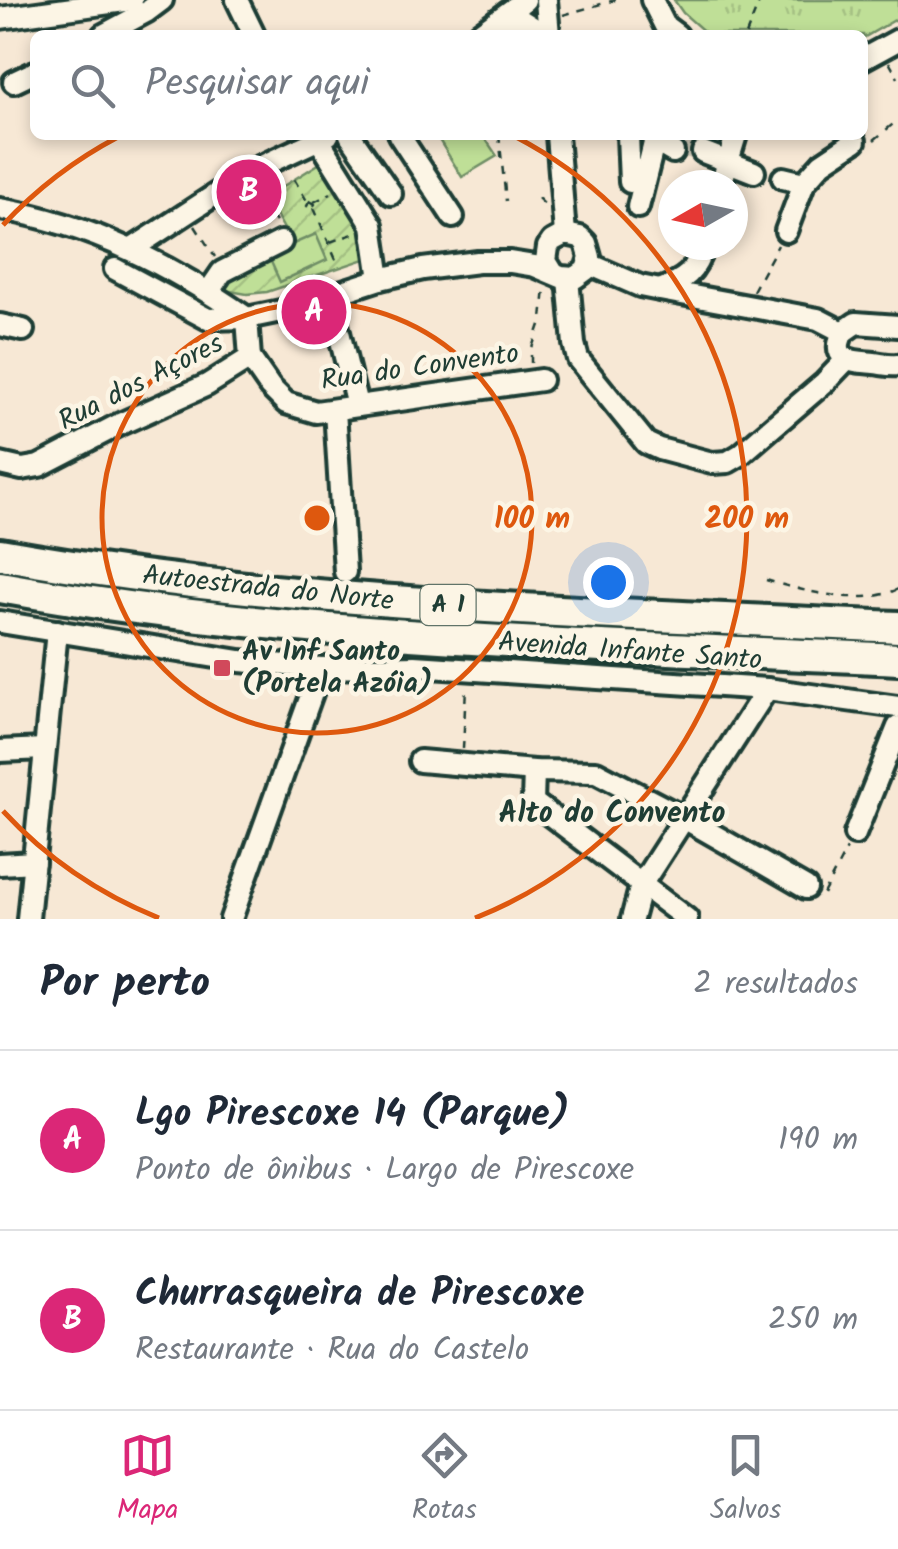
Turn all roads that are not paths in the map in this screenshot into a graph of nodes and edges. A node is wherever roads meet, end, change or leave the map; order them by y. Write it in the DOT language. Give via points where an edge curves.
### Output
graph roads {
  1 [pos="132,0"];
  2 [pos="162,0"];
  3 [pos="237,0"];
  4 [pos="525,0"];
  5 [pos="652,0"];
  6 [pos="0,18"];
  7 [pos="498,20"];
  8 [pos="547,22"];
  9 [pos="113,30"];
  10 [pos="252,30"];
  11 [pos="484,30"];
  12 [pos="671,30"];
  13 [pos="898,40"];
  14 [pos="868,56"];
  15 [pos="30,74"];
  16 [pos="14,82"];
  17 [pos="315,140"];
  18 [pos="323,140"];
  19 [pos="353,140"];
  20 [pos="402,140"];
  21 [pos="557,140"];
  22 [pos="628,140"];
  23 [pos="731,140"];
  24 [pos="855,141"];
  25 [pos="665,143"];
  26 [pos="712,158"];
  27 [pos="716,170"];
  28 [pos="754,172"];
  29 [pos="630,182"];
  30 [pos="391,194"];
  31 [pos="638,207"];
  32 [pos="0,208"];
  33 [pos="453,217"];
  34 [pos="786,230"];
  35 [pos="565,234"];
  36 [pos="280,242"];
  37 [pos="132,249"];
  38 [pos="697,260"];
  39 [pos="703,260"];
  40 [pos="589,264"];
  41 [pos="114,269"];
  42 [pos="558,275"];
  43 [pos="380,280"];
  44 [pos="660,290"];
  45 [pos="208,291"];
  46 [pos="330,296"];
  47 [pos="722,301"];
  48 [pos="247,318"];
  49 [pos="895,325"];
  50 [pos="0,326"];
  51 [pos="23,330"];
  52 [pos="843,332"];
  53 [pos="250,358"];
  54 [pos="847,360"];
  55 [pos="892,367"];
  56 [pos="536,381"];
  57 [pos="357,405"];
  58 [pos="335,410"];
  59 [pos="0,464"];
  60 [pos="0,554"];
  61 [pos="345,572"];
  62 [pos="0,587"];
  63 [pos="0,622"];
  64 [pos="898,627"];
  65 [pos="57,631"];
  66 [pos="898,660"];
  67 [pos="321,668"];
  68 [pos="767,689"];
  69 [pos="898,707"];
  70 [pos="898,727"];
  71 [pos="44,749"];
  72 [pos="0,750"];
  73 [pos="420,762"];
  74 [pos="534,770"];
  75 [pos="684,818"];
  76 [pos="855,834"];
  77 [pos="34,862"];
  78 [pos="0,864"];
  79 [pos="641,885"];
  80 [pos="806,888"];
  81 [pos="28,919"];
  82 [pos="231,919"];
  83 [pos="632,919"];
  84 [pos="687,919"];
  1 -- 6 [label="street"];
  2 -- 9 [label="street"];
  3 -- 10 [label="street"];
  4 -- 7 [label="street"];
  5 -- 12 [label="street"];
  7 -- 8 [label="street"];
  7 -- 11 [label="street"];
  13 -- 14 [label="street"];
  15 -- 16 [label="street"];
  17 -- 37 [label="street" via="246,174"];
  18 -- 43 [label="street" via="372,225"];
  19 -- 30 [label="street"];
  20 -- 33 [label="street"];
  21 -- 35 [label="street"];
  22 -- 29 [label="street"];
  23 -- 26 [label="street"];
  24 -- 34 [label="street" via="793,181"];
  25 -- 31 [label="street"];
  26 -- 27 [label="street"];
  26 -- 28 [label="street"];
  32 -- 37 [label="street"];
  35 -- 40 [label="street" via="586,242"];
  35 -- 42 [label="street" via="546,254"];
  36 -- 45 [label="street" via="224,271"];
  37 -- 45 [label="street"];
  38 -- 44 [label="street" via="685,279"];
  39 -- 47 [label="street" via="705,281"];
  40 -- 42 [label="street" via="581,275"];
  40 -- 44 [label="street"];
  41 -- 48 [label="street" via="208,319"];
  42 -- 43 [label="street" via="535,266 478,262"];
  42 -- 54 [label="street" via="578,359 640,437 659,449 728,462"];
  43 -- 46 [label="street"];
  44 -- 47 [label="street"];
  45 -- 48 [label="street"];
  46 -- 48 [label="street"];
  46 -- 57 [label="street"];
  47 -- 52 [label="street" via="818,319"];
  48 -- 53 [label="street"];
  49 -- 52 [label="street" via="856,323"];
  50 -- 51 [label="street"];
  52 -- 54 [label="street" via="839,344"];
  53 -- 58 [label="street, Rua do Convento" via="286,403"];
  53 -- 59 [label="street, Rua dos Açores" via="40,466"];
  54 -- 55 [label="street"];
  56 -- 57 [label="street, Rua do Convento"];
  57 -- 58 [label="street, Rua do Convento"];
  58 -- 61 [label="street"];
  60 -- 64 [label="highway, Autoestrada do Norte / A 1" via="92,571 386,602"];
  62 -- 66 [label="highway, Autoestrada do Norte / A 1" via="88,603 383,634"];
  63 -- 65 [label="street, Avenida Infante Santo"];
  65 -- 67 [label="street, Avenida Infante Santo"];
  65 -- 71 [label="street"];
  67 -- 68 [label="street, Avenida Infante Santo" via="415,666"];
  67 -- 82 [label="street"];
  68 -- 69 [label="street, Avenida Infante Santo"];
  68 -- 75 [label="street"];
  70 -- 76 [label="street"];
  71 -- 72 [label="street"];
  71 -- 77 [label="street"];
  73 -- 74 [label="street"];
  74 -- 75 [label="street" via="596,772"];
  74 -- 79 [label="street" via="533,802"];
  75 -- 79 [label="street"];
  75 -- 80 [label="street"];
  77 -- 78 [label="street"];
  77 -- 81 [label="street"];
  79 -- 83 [label="street"];
  79 -- 84 [label="street"];
}
